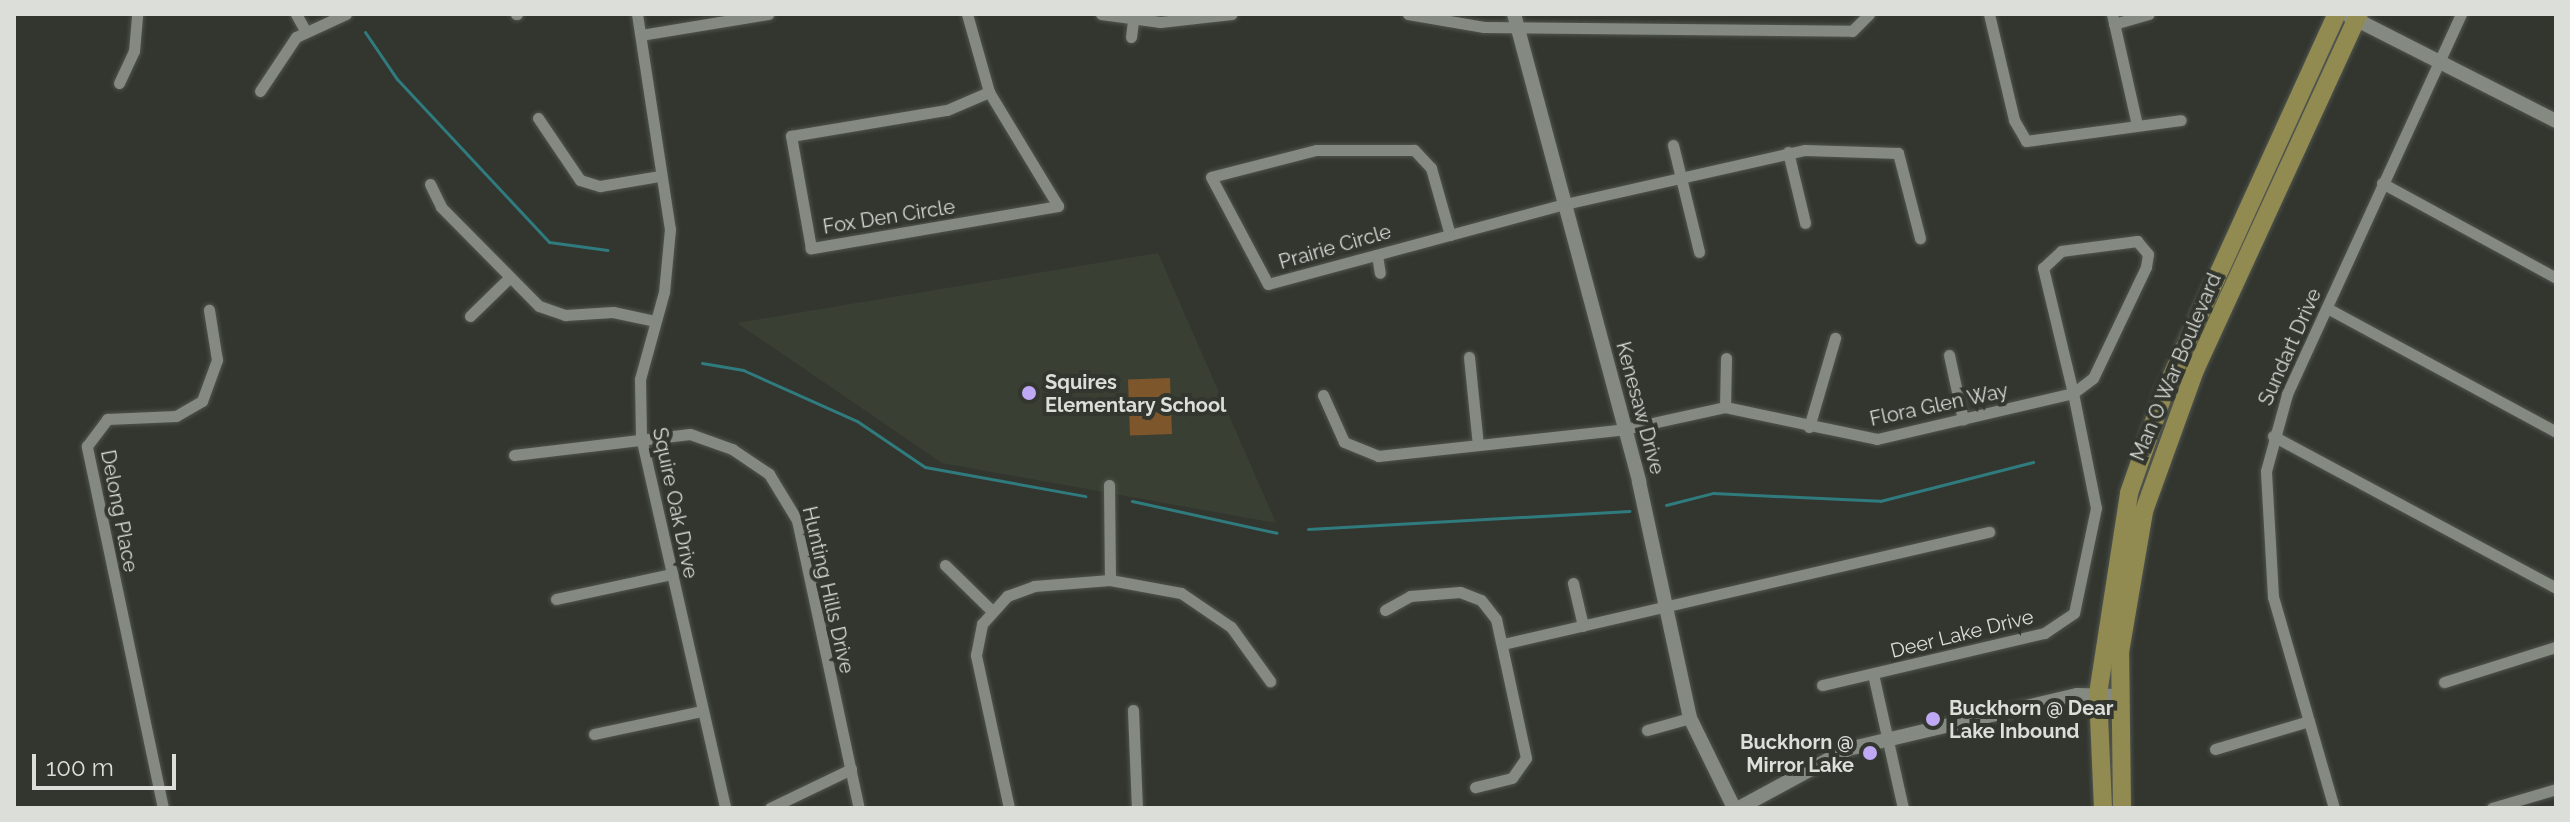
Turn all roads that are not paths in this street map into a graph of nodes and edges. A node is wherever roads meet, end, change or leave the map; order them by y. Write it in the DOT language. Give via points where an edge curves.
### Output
graph roads {
  1 [pos="137,14"];
  2 [pos="296,14"];
  3 [pos="346,14"];
  4 [pos="637,14"];
  5 [pos="768,14"];
  6 [pos="967,14"];
  7 [pos="1101,14"];
  8 [pos="1232,14"];
  9 [pos="1408,14"];
  10 [pos="1621,14"];
  11 [pos="1869,14"];
  12 [pos="1989,14"];
  13 [pos="2149,14"];
  14 [pos="2337,14"];
  15 [pos="2461,14"];
  16 [pos="2353,16"];
  17 [pos="2113,19"];
  18 [pos="1133,21"];
  19 [pos="1516,21"];
  20 [pos="1621,28"];
  21 [pos="305,30"];
  22 [pos="641,35"];
  23 [pos="1131,37"];
  24 [pos="2440,59"];
  25 [pos="119,83"];
  26 [pos="260,91"];
  27 [pos="989,92"];
  28 [pos="538,118"];
  29 [pos="2181,120"];
  30 [pos="2556,121"];
  31 [pos="2137,125"];
  32 [pos="1673,145"];
  33 [pos="1788,152"];
  34 [pos="660,176"];
  35 [pos="1681,177"];
  36 [pos="2382,183"];
  37 [pos="430,184"];
  38 [pos="1565,204"];
  39 [pos="1805,223"];
  40 [pos="1450,235"];
  41 [pos="1920,238"];
  42 [pos="1699,252"];
  43 [pos="1377,255"];
  44 [pos="1380,273"];
  45 [pos="2556,278"];
  46 [pos="508,279"];
  47 [pos="2327,308"];
  48 [pos="209,310"];
  49 [pos="470,316"];
  50 [pos="652,320"];
  51 [pos="1835,338"];
  52 [pos="1949,355"];
  53 [pos="1469,357"];
  54 [pos="1726,358"];
  55 [pos="2073,393"];
  56 [pos="1323,395"];
  57 [pos="1725,407"];
  58 [pos="1963,419"];
  59 [pos="1809,427"];
  60 [pos="1625,429"];
  61 [pos="2556,432"];
  62 [pos="2273,436"];
  63 [pos="641,437"];
  64 [pos="1478,445"];
  65 [pos="514,455"];
  66 [pos="1109,485"];
  67 [pos="1989,532"];
  68 [pos="945,565"];
  69 [pos="672,574"];
  70 [pos="1110,580"];
  71 [pos="1573,583"];
  72 [pos="2556,588"];
  73 [pos="556,599"];
  74 [pos="1667,609"];
  75 [pos="991,610"];
  76 [pos="1385,610"];
  77 [pos="1583,626"];
  78 [pos="1503,644"];
  79 [pos="2556,647"];
  80 [pos="1873,674"];
  81 [pos="1270,681"];
  82 [pos="2444,682"];
  83 [pos="1822,685"];
  84 [pos="2098,694"];
  85 [pos="2118,696"];
  86 [pos="1133,710"];
  87 [pos="702,711"];
  88 [pos="1690,718"];
  89 [pos="2309,721"];
  90 [pos="1647,730"];
  91 [pos="594,734"];
  92 [pos="1886,738"];
  93 [pos="2215,749"];
  94 [pos="851,769"];
  95 [pos="1475,787"];
  96 [pos="2556,789"];
  97 [pos="163,808"];
  98 [pos="725,808"];
  99 [pos="770,808"];
  100 [pos="859,808"];
  101 [pos="1009,808"];
  102 [pos="1137,808"];
  103 [pos="1737,808"];
  104 [pos="1903,808"];
  105 [pos="2103,808"];
  106 [pos="2122,808"];
  107 [pos="2334,808"];
  108 [pos="2492,808"];
  1 -- 25 [label="street" via="134,51"];
  2 -- 21 [label="street"];
  3 -- 21 [label="street"];
  4 -- 22 [label="street, Squire Oak Drive"];
  5 -- 22 [label="street"];
  6 -- 27 [label="street, Fox Den Circle"];
  7 -- 18 [label="street"];
  8 -- 18 [label="street"];
  9 -- 19 [label="street"];
  10 -- 20 [label="street"];
  11 -- 20 [label="street" via="1852,31"];
  12 -- 31 [label="street" via="2023,139"];
  13 -- 17 [label="street"];
  14 -- 84 [label="main road, Man O War Boulevard" via="2139,459 2116,546"];
  15 -- 24 [label="street, Sundart Drive"];
  16 -- 24 [label="street"];
  16 -- 85 [label="main road, Man O War Boulevard" via="2170,431 2129,583"];
  17 -- 31 [label="street"];
  18 -- 23 [label="street"];
  19 -- 20 [label="street"];
  19 -- 38 [label="street, Kenesaw Drive"];
  21 -- 26 [label="street" via="277,57"];
  22 -- 34 [label="street, Squire Oak Drive"];
  24 -- 30 [label="street"];
  24 -- 36 [label="street, Sundart Drive"];
  27 -- 27 [label="street, Fox Den Circle" via="1058,206 811,248 791,136 947,110"];
  28 -- 34 [label="street" via="580,180 600,186"];
  29 -- 31 [label="street"];
  32 -- 35 [label="street"];
  33 -- 35 [label="street, Prairie Circle"];
  33 -- 39 [label="street"];
  33 -- 41 [label="street, Prairie Circle" via="1898,153"];
  34 -- 50 [label="street, Squire Oak Drive" via="669,252"];
  35 -- 38 [label="street, Prairie Circle"];
  35 -- 42 [label="street"];
  36 -- 45 [label="street"];
  36 -- 47 [label="street, Sundart Drive"];
  37 -- 46 [label="street" via="441,207"];
  38 -- 40 [label="street, Prairie Circle"];
  38 -- 60 [label="street, Kenesaw Drive"];
  40 -- 43 [label="street, Prairie Circle"];
  40 -- 43 [label="street, Prairie Circle" via="1431,168 1414,150 1316,150 1211,177 1268,284"];
  43 -- 44 [label="street"];
  46 -- 49 [label="street"];
  46 -- 50 [label="street" via="552,312"];
  47 -- 61 [label="street"];
  47 -- 62 [label="street, Sundart Drive"];
  48 -- 97 [label="street, Delong Place" via="217,360 202,401 176,416 107,419 87,446"];
  50 -- 63 [label="street, Squire Oak Drive" via="640,379"];
  51 -- 59 [label="street"];
  52 -- 58 [label="street"];
  53 -- 64 [label="street"];
  54 -- 57 [label="street"];
  55 -- 55 [label="street, Deer Lake Drive" via="2043,268 2061,251 2137,241 2148,254 2146,267 2093,378"];
  55 -- 58 [label="street, Flora Glen Way"];
  55 -- 80 [label="street, Deer Lake Drive" via="2096,508 2074,613 2044,633"];
  56 -- 64 [label="street, Flora Glen Way" via="1344,442 1365,455"];
  57 -- 59 [label="street, Flora Glen Way"];
  57 -- 60 [label="street, Flora Glen Way"];
  58 -- 59 [label="street, Flora Glen Way" via="1877,439"];
  60 -- 64 [label="street, Flora Glen Way"];
  60 -- 74 [label="street, Kenesaw Drive"];
  62 -- 72 [label="street"];
  62 -- 89 [label="street, Sundart Drive" via="2265,554"];
  63 -- 65 [label="street, Hunting Hills Drive"];
  63 -- 69 [label="street, Squire Oak Drive"];
  63 -- 94 [label="street, Hunting Hills Drive" via="690,434 719,442 781,489 797,520"];
  66 -- 70 [label="street"];
  67 -- 74 [label="street"];
  68 -- 75 [label="street"];
  69 -- 73 [label="street"];
  69 -- 87 [label="street, Squire Oak Drive"];
  70 -- 75 [label="street" via="1034,586"];
  70 -- 81 [label="street" via="1159,586 1201,604 1231,627"];
  71 -- 77 [label="street"];
  74 -- 77 [label="street"];
  74 -- 88 [label="street, Kenesaw Drive"];
  75 -- 101 [label="street" via="976,655"];
  76 -- 78 [label="street" via="1426,593 1472,595 1490,609"];
  77 -- 78 [label="street"];
  78 -- 95 [label="street" via="1526,758 1512,778"];
  79 -- 82 [label="street"];
  80 -- 83 [label="street, Deer Lake Drive"];
  80 -- 92 [label="street"];
  84 -- 85 [label="street"];
  84 -- 92 [label="street"];
  84 -- 105 [label="main road, Man O War Boulevard"];
  85 -- 106 [label="main road, Man O War Boulevard"];
  86 -- 102 [label="street"];
  87 -- 91 [label="street"];
  87 -- 98 [label="street, Squire Oak Drive"];
  88 -- 90 [label="street"];
  88 -- 103 [label="street, Kenesaw Drive"];
  89 -- 93 [label="street"];
  89 -- 107 [label="street, Sundart Drive"];
  92 -- 103 [label="street" via="1807,765"];
  92 -- 104 [label="street"];
  94 -- 99 [label="street"];
  94 -- 100 [label="street, Hunting Hills Drive"];
  96 -- 108 [label="street"];
}
